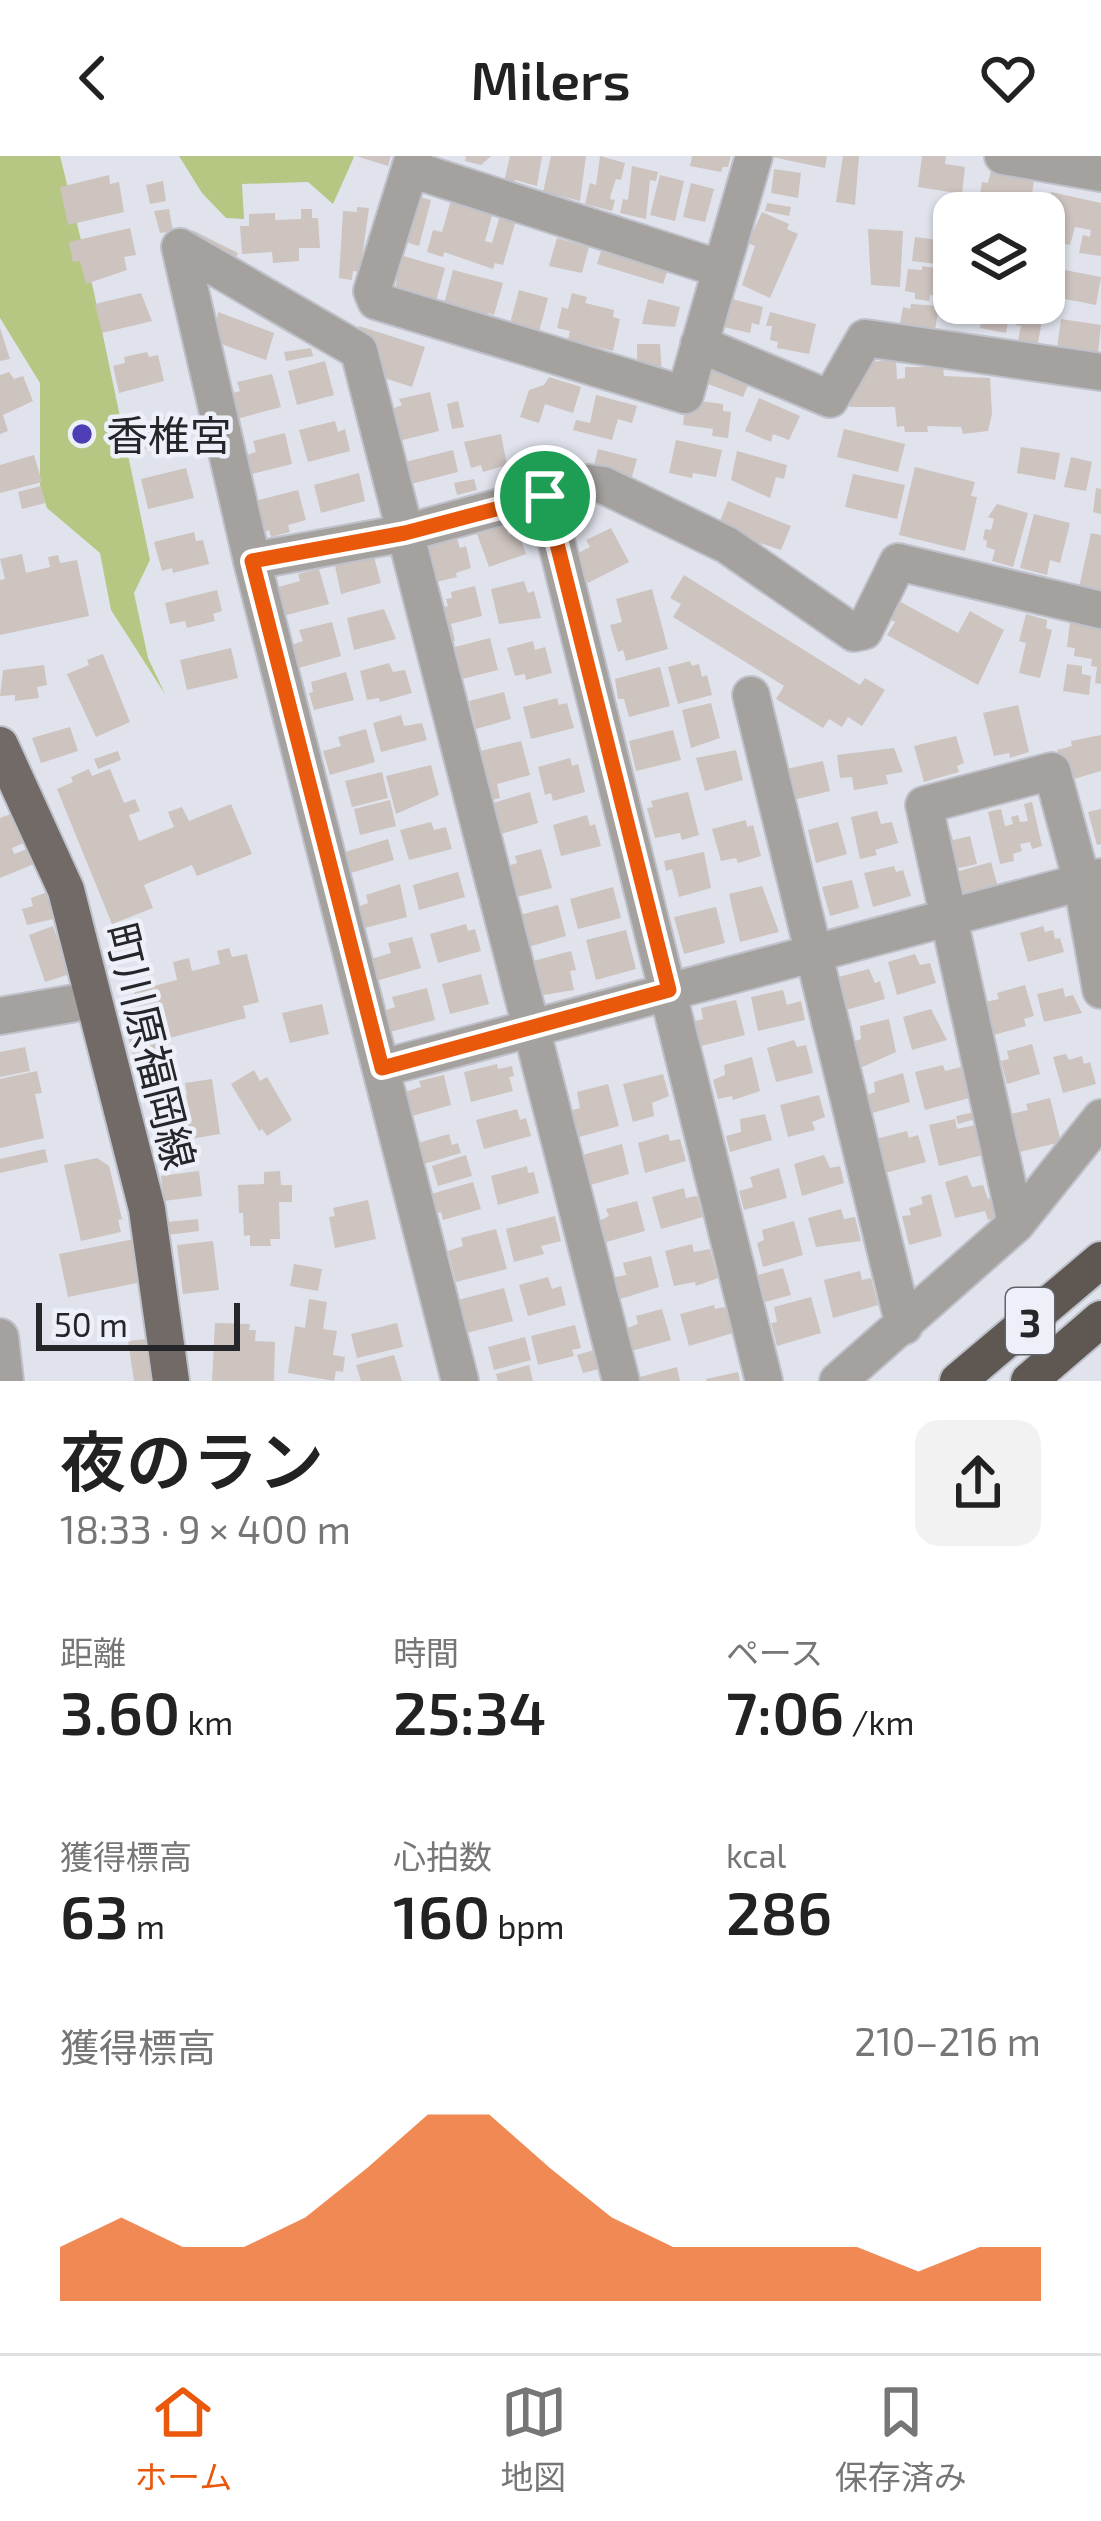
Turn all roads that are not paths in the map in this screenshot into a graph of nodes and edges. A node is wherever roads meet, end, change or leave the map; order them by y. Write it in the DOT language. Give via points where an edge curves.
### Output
graph roads {
  1 [pos="754,156"];
  2 [pos="1022,158"];
  3 [pos="412,162"];
  4 [pos="1101,173"];
  5 [pos="722,269"];
  6 [pos="699,344"];
  7 [pos="1101,371"];
  8 [pos="545,496"];
  9 [pos="405,533"];
  10 [pos="252,561"];
  11 [pos="1101,610"];
  12 [pos="751,695"];
  13 [pos="0,745"];
  14 [pos="1091,880"];
  15 [pos="950,916"];
  16 [pos="811,953"];
  17 [pos="669,990"];
  18 [pos="1101,990"];
  19 [pos="93,1000"];
  20 [pos="0,1016"];
  21 [pos="530,1028"];
  22 [pos="382,1068"];
  23 [pos="1101,1118"];
  24 [pos="1016,1224"];
  25 [pos="1101,1260"];
  26 [pos="1101,1319"];
  27 [pos="904,1326"];
  28 [pos="0,1337"];
  29 [pos="5,1381"];
  30 [pos="172,1381"];
  31 [pos="460,1381"];
  32 [pos="621,1381"];
  33 [pos="764,1381"];
  34 [pos="838,1381"];
  35 [pos="958,1381"];
  36 [pos="1029,1381"];
  1 -- 5 [label="street"];
  2 -- 4 [label="street"];
  3 -- 5 [label="street"];
  3 -- 6 [label="street" via="372,291 376,301 685,395"];
  5 -- 6 [label="street"];
  6 -- 7 [label="street" via="830,399 865,338"];
  8 -- 9 [label="street"];
  8 -- 11 [label="street" via="603,485 727,545 854,633 864,631 898,562"];
  8 -- 17 [label="street"];
  9 -- 10 [label="street"];
  9 -- 10 [label="street" via="359,351 180,247"];
  9 -- 21 [label="street"];
  10 -- 22 [label="street"];
  12 -- 16 [label="street"];
  13 -- 19 [label="main road, 町川原福岡線" via="66,890"];
  14 -- 15 [label="street"];
  14 -- 15 [label="street" via="1052,771 924,805"];
  14 -- 18 [label="street"];
  15 -- 16 [label="street"];
  15 -- 24 [label="street"];
  16 -- 17 [label="street"];
  16 -- 27 [label="street"];
  17 -- 21 [label="street"];
  17 -- 33 [label="street"];
  19 -- 20 [label="street"];
  19 -- 30 [label="main road, 町川原福岡線" via="147,1209"];
  21 -- 22 [label="street"];
  21 -- 32 [label="street"];
  22 -- 31 [label="street"];
  23 -- 24 [label="street"];
  24 -- 27 [label="street"];
  25 -- 35 [label="highway, 3"];
  26 -- 36 [label="highway, 3"];
  27 -- 34 [label="street"];
  28 -- 29 [label="street"];
}
